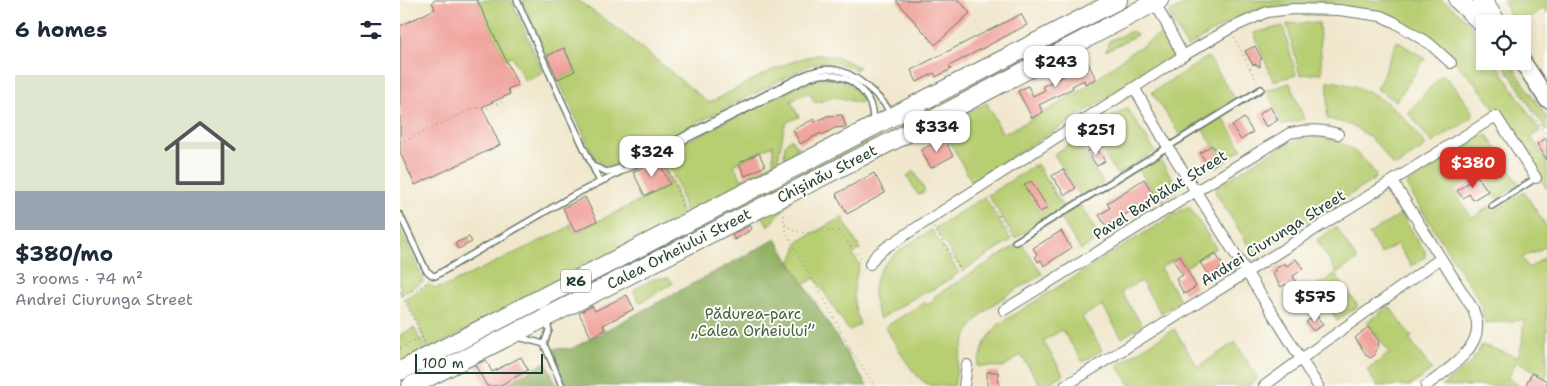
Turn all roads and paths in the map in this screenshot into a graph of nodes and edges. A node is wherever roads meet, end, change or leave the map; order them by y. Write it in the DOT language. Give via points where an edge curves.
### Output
graph roads {
  1 [pos="517,0"];
  2 [pos="1118,0"];
  3 [pos="1458,0"];
  4 [pos="1482,0"];
  5 [pos="1496,0"];
  6 [pos="1157,1"];
  7 [pos="1492,15"];
  8 [pos="1502,15"];
  9 [pos="1476,17"];
  10 [pos="1230,29"];
  11 [pos="1183,56"];
  12 [pos="1451,63"];
  13 [pos="1504,70"];
  14 [pos="1528,70"];
  15 [pos="1134,89"];
  16 [pos="1261,89"];
  17 [pos="930,98"];
  18 [pos="1547,99"];
  19 [pos="504,101"];
  20 [pos="904,103"];
  21 [pos="892,110"];
  22 [pos="871,128"];
  23 [pos="1338,134"];
  24 [pos="1547,137"];
  25 [pos="894,140"];
  26 [pos="400,143"];
  27 [pos="1168,146"];
  28 [pos="1032,154"];
  29 [pos="660,156"];
  30 [pos="599,172"];
  31 [pos="1536,178"];
  32 [pos="600,182"];
  33 [pos="1392,182"];
  34 [pos="980,187"];
  35 [pos="751,190"];
  36 [pos="1196,191"];
  37 [pos="1492,206"];
  38 [pos="761,208"];
  39 [pos="1068,209"];
  40 [pos="400,215"];
  41 [pos="685,215"];
  42 [pos="783,215"];
  43 [pos="929,220"];
  44 [pos="785,223"];
  45 [pos="1015,242"];
  46 [pos="1441,258"];
  47 [pos="870,264"];
  48 [pos="1248,271"];
  49 [pos="963,274"];
  50 [pos="427,283"];
  51 [pos="400,292"];
  52 [pos="402,296"];
  53 [pos="1004,310"];
  54 [pos="546,317"];
  55 [pos="500,320"];
  56 [pos="509,336"];
  57 [pos="422,338"];
  58 [pos="544,344"];
  59 [pos="400,348"];
  60 [pos="430,355"];
  61 [pos="1301,359"];
  62 [pos="967,365"];
  63 [pos="400,371"];
  64 [pos="411,386"];
  65 [pos="562,386"];
  66 [pos="875,386"];
  67 [pos="964,386"];
  68 [pos="1065,386"];
  69 [pos="1264,386"];
  70 [pos="1318,386"];
  71 [pos="1426,386"];
  1 -- 30 [label="lane" via="561,100 593,166"];
  2 -- 17 [label="highway, R6"];
  3 -- 9 [label="highway"];
  4 -- 7 [label="highway"];
  5 -- 8 [label="highway"];
  6 -- 11 [label="street"];
  6 -- 25 [label="highway, Chișinău Street / R6"];
  10 -- 11 [label="street"];
  10 -- 12 [label="street" via="1267,12 1293,9 1340,10 1381,16 1430,44"];
  10 -- 16 [label="path"];
  11 -- 15 [label="street"];
  13 -- 24 [label="path"];
  14 -- 18 [label="main road"];
  15 -- 27 [label="street"];
  15 -- 28 [label="street"];
  16 -- 27 [label="lane"];
  17 -- 20 [label="lane"];
  17 -- 21 [label="highway, R6"];
  19 -- 26 [label="path" via="487,108 474,108"];
  21 -- 22 [label="highway, Chișinău Street / R6"];
  21 -- 25 [label="highway"];
  21 -- 30 [label="lane" via="851,75 833,69 815,70 617,170"];
  22 -- 32 [label="lane" via="872,108 860,89 838,76 818,75"];
  22 -- 35 [label="highway, Chișinău Street / R6"];
  23 -- 36 [label="street, Pavel Barbălat Street" via="1327,130 1290,133"];
  25 -- 38 [label="highway, Chișinău Street / R6"];
  27 -- 36 [label="street"];
  27 -- 39 [label="lane"];
  28 -- 34 [label="street"];
  28 -- 39 [label="path"];
  29 -- 41 [label="path" via="674,180"];
  30 -- 32 [label="lane"];
  31 -- 33 [label="street, Andrei Ciurunga Street" via="1496,116"];
  31 -- 37 [label="lane"];
  32 -- 40 [label="lane" via="436,276 426,270"];
  33 -- 46 [label="street"];
  33 -- 48 [label="street, Andrei Ciurunga Street"];
  34 -- 43 [label="street"];
  34 -- 45 [label="path"];
  35 -- 55 [label="highway, Calea Orheiului Street / R6"];
  36 -- 48 [label="street"];
  36 -- 53 [label="street, Pavel Barbălat Street"];
  38 -- 54 [label="highway, Calea Orheiului Street / R6"];
  39 -- 45 [label="lane"];
  42 -- 44 [label="path"];
  43 -- 47 [label="street" via="888,246"];
  43 -- 49 [label="path"];
  44 -- 47 [label="path" via="795,231 841,232 849,246"];
  44 -- 66 [label="path" via="798,255 848,345"];
  46 -- 61 [label="street"];
  46 -- 71 [label="street" via="1473,309 1478,325 1467,352"];
  48 -- 61 [label="street"];
  48 -- 68 [label="street, Andrei Ciurunga Street"];
  50 -- 52 [label="path"];
  51 -- 52 [label="path"];
  52 -- 57 [label="path"];
  54 -- 56 [label="highway, Calea Orheiului Street / R6"];
  54 -- 58 [label="lane" via="549,330"];
  55 -- 56 [label="highway"];
  55 -- 60 [label="highway, Calea Orheiului Street / R6"];
  56 -- 58 [label="lane"];
  56 -- 64 [label="highway, Calea Orheiului Street / R6"];
  57 -- 59 [label="path"];
  57 -- 60 [label="path"];
  58 -- 65 [label="lane"];
  60 -- 63 [label="highway, Calea Orheiului Street / R6"];
  61 -- 69 [label="street"];
  61 -- 70 [label="street"];
  62 -- 67 [label="street"];
}
